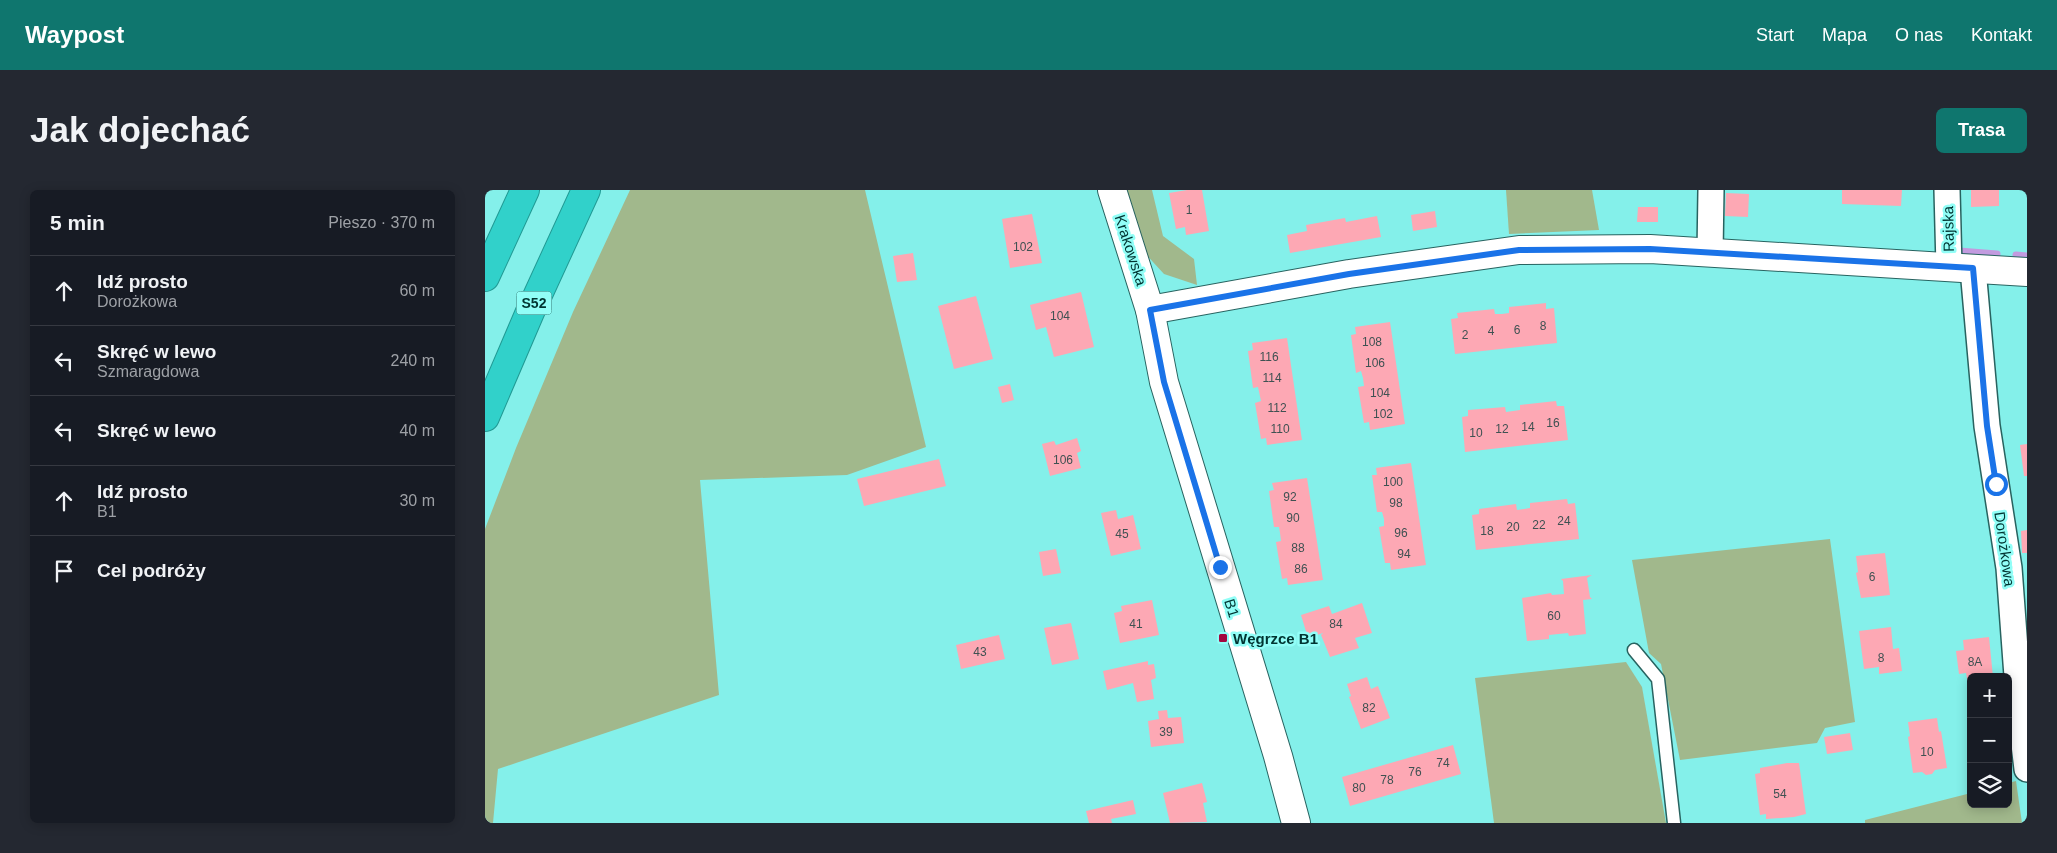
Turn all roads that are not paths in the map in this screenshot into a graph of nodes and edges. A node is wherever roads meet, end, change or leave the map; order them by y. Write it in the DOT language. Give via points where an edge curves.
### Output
graph roads {
  1 [pos="525,190"];
  2 [pos="586,190"];
  3 [pos="1112,190"];
  4 [pos="1711,190"];
  5 [pos="1947,190"];
  6 [pos="1710,253"];
  7 [pos="1961,268"];
  8 [pos="2027,272"];
  9 [pos="485,278"];
  10 [pos="1150,310"];
  11 [pos="485,417"];
  12 [pos="1184,452"];
  13 [pos="1634,650"];
  14 [pos="2027,769"];
  15 [pos="1296,823"];
  16 [pos="1674,823"];
  1 -- 9 [label="highway"];
  2 -- 11 [label="highway, S52"];
  3 -- 10 [label="street, Krakowska"];
  4 -- 6 [label="street"];
  5 -- 7 [label="street, Rajska"];
  6 -- 7 [label="street"];
  6 -- 10 [label="street" via="1650,249 1519,250 1349,274"];
  7 -- 8 [label="street"];
  7 -- 14 [label="street, Dorożkowa" via="2009,568"];
  10 -- 12 [label="street, Krakowska" via="1164,382"];
  12 -- 15 [label="street, B1"];
  13 -- 16 [label="lane" via="1658,679"];
}
